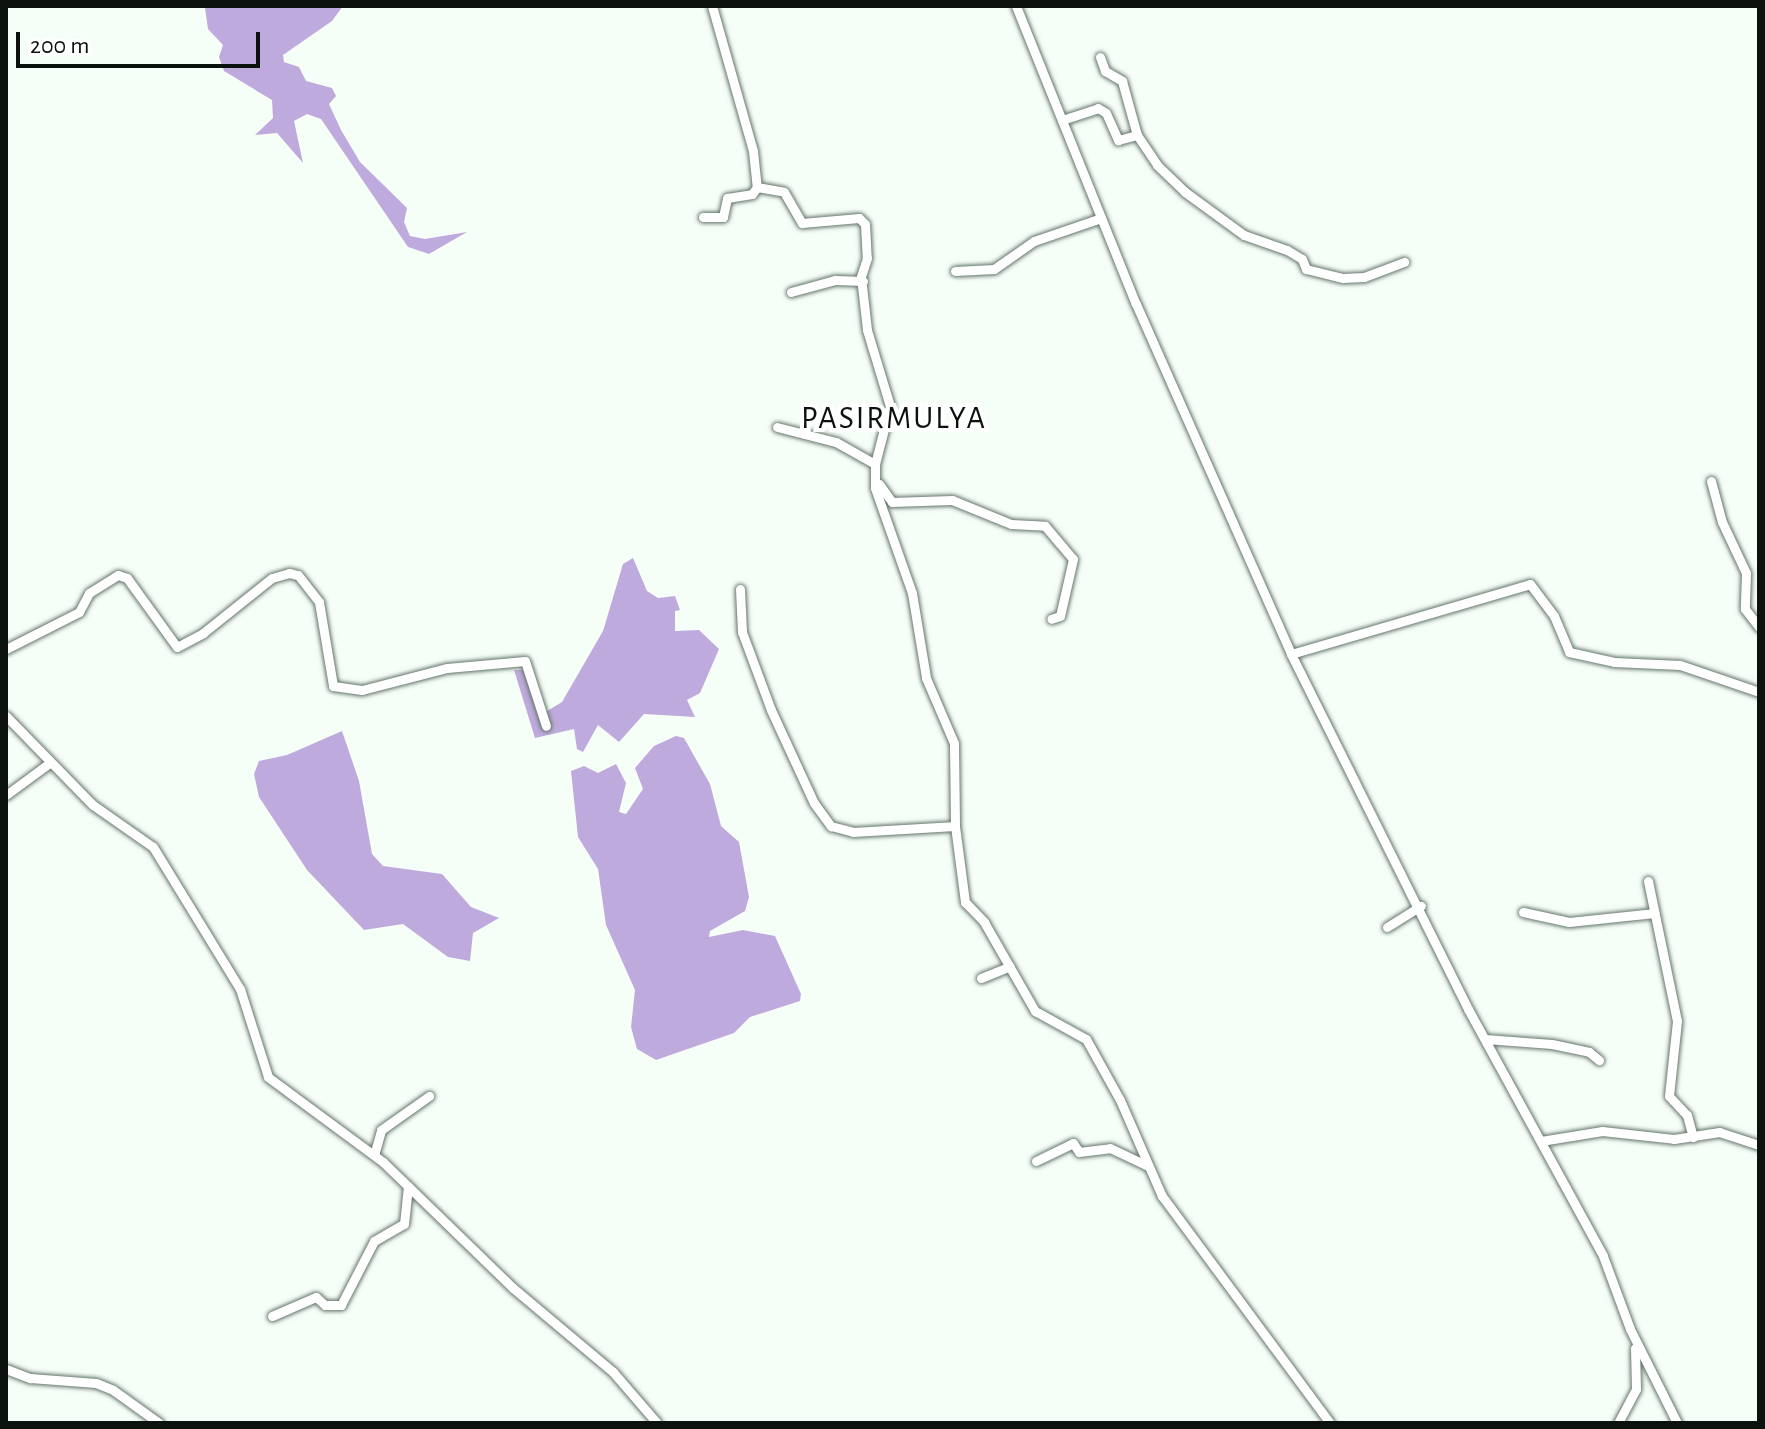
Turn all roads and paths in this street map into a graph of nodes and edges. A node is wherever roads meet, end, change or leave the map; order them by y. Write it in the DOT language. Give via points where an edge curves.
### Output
graph roads {
  1 [pos="712,6"];
  2 [pos="1016,6"];
  3 [pos="1100,57"];
  4 [pos="1062,120"];
  5 [pos="1137,135"];
  6 [pos="757,187"];
  7 [pos="703,217"];
  8 [pos="1101,218"];
  9 [pos="1404,262"];
  10 [pos="955,271"];
  11 [pos="863,281"];
  12 [pos="791,292"];
  13 [pos="777,427"];
  14 [pos="875,469"];
  15 [pos="1711,481"];
  16 [pos="740,589"];
  17 [pos="1051,619"];
  18 [pos="1759,627"];
  19 [pos="7,648"];
  20 [pos="1291,654"];
  21 [pos="1759,692"];
  22 [pos="7,721"];
  23 [pos="546,726"];
  24 [pos="48,764"];
  25 [pos="6,795"];
  26 [pos="955,826"];
  27 [pos="1648,881"];
  28 [pos="1421,906"];
  29 [pos="1523,912"];
  30 [pos="1655,913"];
  31 [pos="1387,927"];
  32 [pos="1010,966"];
  33 [pos="981,978"];
  34 [pos="1485,1039"];
  35 [pos="1599,1060"];
  36 [pos="429,1096"];
  37 [pos="1693,1137"];
  38 [pos="1541,1141"];
  39 [pos="1759,1145"];
  40 [pos="374,1155"];
  41 [pos="1036,1161"];
  42 [pos="1148,1166"];
  43 [pos="408,1186"];
  44 [pos="272,1316"];
  45 [pos="1630,1329"];
  46 [pos="6,1369"];
  47 [pos="159,1423"];
  48 [pos="657,1423"];
  49 [pos="1330,1423"];
  50 [pos="1618,1423"];
  51 [pos="1677,1423"];
  1 -- 6 [label="street" via="753,151"];
  2 -- 4 [label="street"];
  3 -- 5 [label="street" via="1105,71 1122,81"];
  4 -- 5 [label="street" via="1098,108 1106,113 1118,140"];
  4 -- 8 [label="street"];
  5 -- 9 [label="street" via="1185,192 1244,235 1297,255 1306,269 1352,279"];
  6 -- 7 [label="street" via="751,195 727,198 723,217"];
  6 -- 11 [label="street" via="784,192 802,223 864,219 868,245"];
  8 -- 10 [label="street" via="1034,241 994,269"];
  8 -- 20 [label="street"];
  11 -- 12 [label="street" via="835,280"];
  11 -- 14 [label="street" via="871,350 890,406"];
  13 -- 14 [label="street" via="836,442"];
  14 -- 17 [label="street" via="892,502 952,500 1011,524 1045,526 1073,559 1059,619"];
  14 -- 26 [label="street" via="912,593 926,678 954,743"];
  15 -- 18 [label="street" via="1722,522 1746,573 1745,609"];
  16 -- 26 [label="street" via="742,632 771,710 814,803 831,826 853,832"];
  19 -- 23 [label="street" via="79,612 89,593 118,575 127,578 177,647 272,578 289,573 298,575 319,602 333,686 362,690 447,668 525,661"];
  20 -- 21 [label="street" via="1530,584 1554,616 1569,652 1614,662 1680,665"];
  20 -- 28 [label="street"];
  22 -- 24 [label="street"];
  24 -- 25 [label="street"];
  24 -- 40 [label="street" via="93,805 153,847 240,989 268,1077"];
  26 -- 32 [label="street" via="965,902 984,922"];
  27 -- 30 [label="street"];
  28 -- 31 [label="street"];
  28 -- 34 [label="street"];
  29 -- 30 [label="street" via="1569,922"];
  30 -- 37 [label="street" via="1677,1021 1669,1096 1687,1115"];
  32 -- 33 [label="street"];
  32 -- 42 [label="street" via="1035,1011 1086,1039"];
  34 -- 35 [label="street" via="1552,1044 1589,1052"];
  34 -- 38 [label="street"];
  36 -- 40 [label="street" via="381,1130"];
  37 -- 38 [label="street" via="1602,1131"];
  37 -- 39 [label="street" via="1719,1132"];
  38 -- 45 [label="street" via="1603,1256"];
  40 -- 43 [label="street"];
  41 -- 42 [label="street" via="1073,1143 1079,1152 1110,1148"];
  42 -- 49 [label="street" via="1198,1251 1264,1329"];
  43 -- 44 [label="street" via="404,1224 374,1241 341,1305 325,1305 316,1297"];
  43 -- 48 [label="street" via="513,1288 613,1372"];
  45 -- 50 [label="street" via="1639,1371"];
  45 -- 51 [label="street"];
  46 -- 47 [label="street" via="43,1380 96,1383"];
}
